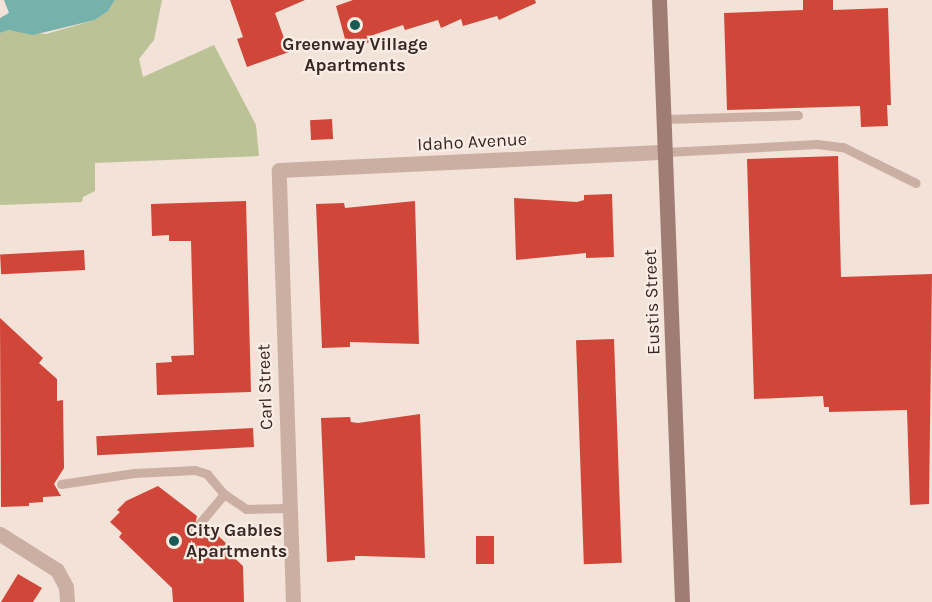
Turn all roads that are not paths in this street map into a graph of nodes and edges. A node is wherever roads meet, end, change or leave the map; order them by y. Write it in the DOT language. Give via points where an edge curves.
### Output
graph roads {
  1 [pos="659,0"];
  2 [pos="798,115"];
  3 [pos="665,119"];
  4 [pos="666,152"];
  5 [pos="279,170"];
  6 [pos="916,183"];
  7 [pos="61,484"];
  8 [pos="224,494"];
  9 [pos="288,508"];
  10 [pos="199,524"];
  11 [pos="0,534"];
  12 [pos="67,602"];
  13 [pos="293,602"];
  14 [pos="682,602"];
  1 -- 3 [label="street, Eustis Street"];
  2 -- 3 [label="lane"];
  3 -- 4 [label="street, Eustis Street"];
  4 -- 5 [label="street, Idaho Avenue"];
  4 -- 6 [label="lane" via="817,144 843,147"];
  4 -- 14 [label="street, Eustis Street"];
  5 -- 9 [label="street, Carl Street"];
  7 -- 8 [label="lane" via="134,473 195,470 207,474"];
  8 -- 9 [label="lane" via="246,508"];
  8 -- 10 [label="lane"];
  9 -- 13 [label="street, Carl Street"];
  11 -- 12 [label="street" via="57,570 66,586"];
}
